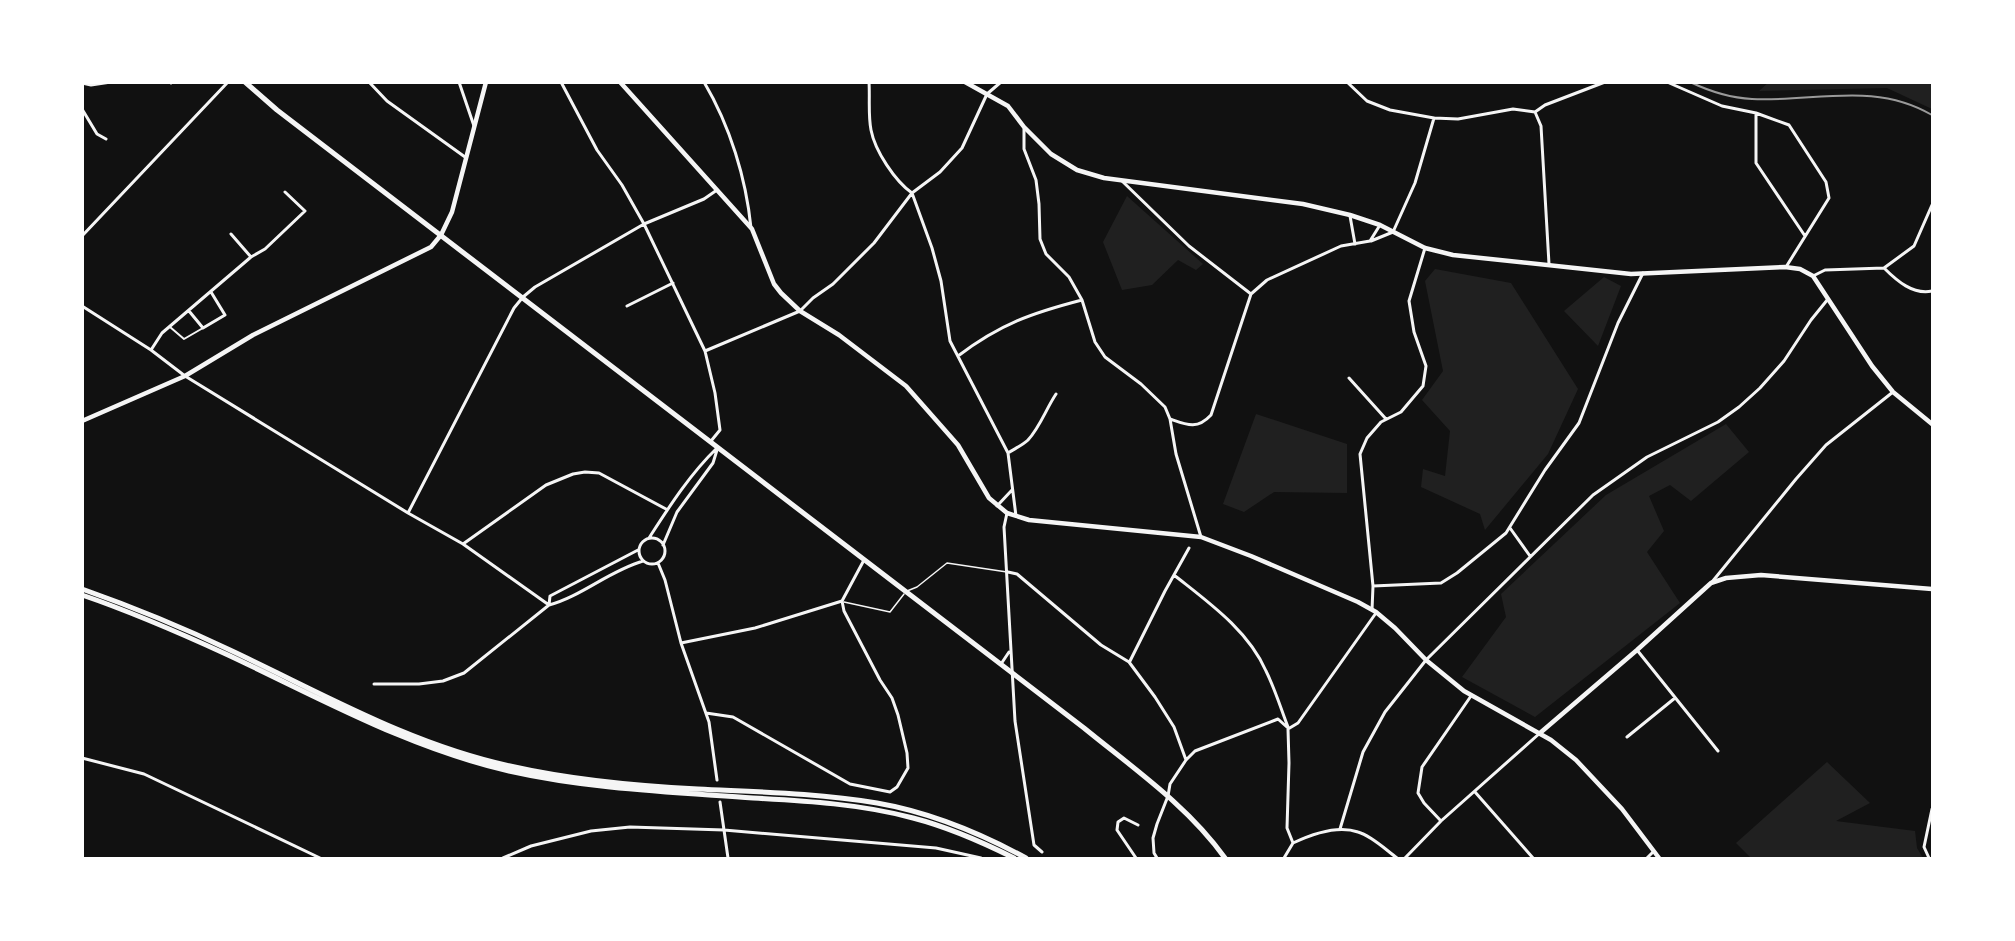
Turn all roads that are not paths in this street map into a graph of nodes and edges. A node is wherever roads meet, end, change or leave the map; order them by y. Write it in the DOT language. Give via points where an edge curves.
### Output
graph roads {
  1 [pos="111,82"];
  2 [pos="228,82"];
  3 [pos="245,82"];
  4 [pos="369,82"];
  5 [pos="459,82"];
  6 [pos="486,82"];
  7 [pos="561,82"];
  8 [pos="620,82"];
  9 [pos="704,82"];
  10 [pos="869,82"];
  11 [pos="964,82"];
  12 [pos="1001,82"];
  13 [pos="1347,82"];
  14 [pos="1605,82"];
  15 [pos="1667,82"];
  16 [pos="82,84"];
  17 [pos="987,94"];
  18 [pos="82,109"];
  19 [pos="1535,112"];
  20 [pos="1756,113"];
  21 [pos="1434,118"];
  22 [pos="474,126"];
  23 [pos="1024,127"];
  24 [pos="106,139"];
  25 [pos="465,157"];
  26 [pos="1122,181"];
  27 [pos="717,190"];
  28 [pos="285,192"];
  29 [pos="912,193"];
  30 [pos="1932,206"];
  31 [pos="1350,215"];
  32 [pos="644,224"];
  33 [pos="1380,225"];
  34 [pos="752,229"];
  35 [pos="1394,232"];
  36 [pos="231,234"];
  37 [pos="441,235"];
  38 [pos="82,236"];
  39 [pos="1805,236"];
  40 [pos="1370,241"];
  41 [pos="1355,244"];
  42 [pos="1425,248"];
  43 [pos="251,257"];
  44 [pos="1549,264"];
  45 [pos="1785,267"];
  46 [pos="1884,268"];
  47 [pos="1643,273"];
  48 [pos="1813,276"];
  49 [pos="673,283"];
  50 [pos="1932,291"];
  51 [pos="211,292"];
  52 [pos="1251,294"];
  53 [pos="523,297"];
  54 [pos="1828,299"];
  55 [pos="1082,300"];
  56 [pos="82,306"];
  57 [pos="627,306"];
  58 [pos="189,311"];
  59 [pos="800,311"];
  60 [pos="170,327"];
  61 [pos="203,328"];
  62 [pos="151,350"];
  63 [pos="705,351"];
  64 [pos="958,356"];
  65 [pos="185,376"];
  66 [pos="1349,378"];
  67 [pos="1893,392"];
  68 [pos="1056,394"];
  69 [pos="1170,418"];
  70 [pos="1386,419"];
  71 [pos="82,421"];
  72 [pos="1932,424"];
  73 [pos="711,441"];
  74 [pos="718,447"];
  75 [pos="1008,453"];
  76 [pos="1012,490"];
  77 [pos="997,506"];
  78 [pos="666,509"];
  79 [pos="408,513"];
  80 [pos="1007,513"];
  81 [pos="1016,517"];
  82 [pos="1510,528"];
  83 [pos="1201,537"];
  84 [pos="649,538"];
  85 [pos="463,544"];
  86 [pos="663,545"];
  87 [pos="1189,548"];
  88 [pos="638,550"];
  89 [pos="1530,555"];
  90 [pos="864,559"];
  91 [pos="642,561"];
  92 [pos="658,563"];
  93 [pos="1008,572"];
  94 [pos="1174,575"];
  95 [pos="1711,583"];
  96 [pos="1373,586"];
  97 [pos="82,589"];
  98 [pos="1932,589"];
  99 [pos="906,591"];
  100 [pos="82,595"];
  101 [pos="842,601"];
  102 [pos="549,605"];
  103 [pos="1374,611"];
  104 [pos="681,643"];
  105 [pos="1637,650"];
  106 [pos="1010,651"];
  107 [pos="1426,660"];
  108 [pos="1129,662"];
  109 [pos="1001,665"];
  110 [pos="1013,674"];
  111 [pos="374,684"];
  112 [pos="1471,696"];
  113 [pos="1676,698"];
  114 [pos="706,713"];
  115 [pos="1288,729"];
  116 [pos="1540,733"];
  117 [pos="1627,737"];
  118 [pos="1718,751"];
  119 [pos="82,758"];
  120 [pos="1186,760"];
  121 [pos="717,780"];
  122 [pos="1475,791"];
  123 [pos="1168,796"];
  124 [pos="720,802"];
  125 [pos="1932,809"];
  126 [pos="1442,821"];
  127 [pos="1138,825"];
  128 [pos="1340,829"];
  129 [pos="724,830"];
  130 [pos="1293,843"];
  131 [pos="1042,852"];
  132 [pos="1653,852"];
  133 [pos="320,858"];
  134 [pos="503,858"];
  135 [pos="728,858"];
  136 [pos="981,858"];
  137 [pos="1014,858"];
  138 [pos="1026,858"];
  139 [pos="1136,858"];
  140 [pos="1157,858"];
  141 [pos="1225,858"];
  142 [pos="1284,858"];
  143 [pos="1397,858"];
  144 [pos="1405,858"];
  145 [pos="1533,858"];
  146 [pos="1647,858"];
  147 [pos="1659,858"];
  148 [pos="1929,858"];
  1 -- 16 [label="street"];
  2 -- 38 [label="street"];
  3 -- 37 [label="main road"];
  4 -- 25 [label="street" via="387,101"];
  5 -- 22 [label="street"];
  6 -- 22 [label="street"];
  7 -- 32 [label="street" via="597,150"];
  8 -- 27 [label="street"];
  9 -- 34 [label="street" via="730,139"];
  10 -- 29 [label="street" via="871,131 884,161"];
  11 -- 17 [label="street"];
  12 -- 17 [label="street"];
  13 -- 21 [label="street" via="1367,100 1390,110"];
  14 -- 19 [label="street"];
  15 -- 20 [label="street" via="1722,106"];
  17 -- 23 [label="street" via="1008,106"];
  17 -- 29 [label="street" via="962,148 940,172"];
  18 -- 24 [label="street" via="97,134"];
  19 -- 21 [label="street" via="1514,110 1458,119"];
  19 -- 44 [label="street" via="1540,126"];
  20 -- 39 [label="street" via="1756,163"];
  20 -- 39 [label="street" via="1790,125 1826,182 1829,198"];
  21 -- 35 [label="street" via="1415,183"];
  22 -- 25 [label="street"];
  23 -- 26 [label="street" via="1050,154 1077,170"];
  23 -- 55 [label="street" via="1024,149 1036,180 1040,239 1046,254 1070,277"];
  25 -- 37 [label="street" via="452,212"];
  26 -- 31 [label="street" via="1302,204"];
  26 -- 52 [label="street" via="1189,246"];
  27 -- 32 [label="street"];
  27 -- 34 [label="street"];
  28 -- 43 [label="street" via="305,211"];
  29 -- 59 [label="street" via="874,243"];
  29 -- 64 [label="street" via="941,280 950,341"];
  30 -- 46 [label="street" via="1914,246"];
  31 -- 33 [label="street"];
  31 -- 41 [label="street"];
  32 -- 49 [label="street"];
  32 -- 53 [label="street"];
  33 -- 35 [label="street"];
  33 -- 40 [label="street"];
  34 -- 59 [label="street" via="774,284"];
  35 -- 40 [label="street"];
  35 -- 42 [label="street"];
  36 -- 43 [label="street"];
  37 -- 53 [label="main road"];
  37 -- 65 [label="street" via="430,247 253,335"];
  39 -- 45 [label="street"];
  40 -- 41 [label="street"];
  41 -- 52 [label="street" via="1341,246 1267,280"];
  42 -- 44 [label="street" via="1453,255"];
  42 -- 70 [label="street" via="1409,301 1414,332 1426,366 1424,386 1401,412"];
  43 -- 51 [label="street"];
  44 -- 47 [label="street"];
  45 -- 47 [label="street"];
  45 -- 48 [label="street"];
  46 -- 48 [label="street" via="1825,270"];
  46 -- 50 [label="street" via="1909,288 1923,293"];
  47 -- 82 [label="street" via="1618,323 1579,423"];
  48 -- 54 [label="street"];
  49 -- 57 [label="street"];
  49 -- 63 [label="street"];
  51 -- 58 [label="street"];
  51 -- 61 [label="street" via="225,315"];
  52 -- 69 [label="street" via="1211,415 1204,423 1190,425"];
  53 -- 73 [label="main road"];
  53 -- 79 [label="street"];
  54 -- 67 [label="street"];
  54 -- 89 [label="street" via="1784,361 1740,407 1647,457 1593,495"];
  55 -- 64 [label="street" via="1036,312 996,330"];
  55 -- 69 [label="street" via="1095,342 1105,357 1142,384 1165,407"];
  56 -- 62 [label="street"];
  58 -- 60 [label="street"];
  58 -- 61 [label="street"];
  59 -- 63 [label="street"];
  59 -- 77 [label="street" via="906,386 958,445"];
  60 -- 61 [label="street" via="184,339"];
  60 -- 62 [label="street"];
  62 -- 65 [label="street"];
  63 -- 73 [label="street" via="720,430"];
  64 -- 75 [label="street"];
  65 -- 71 [label="street"];
  65 -- 79 [label="street"];
  66 -- 70 [label="street"];
  67 -- 72 [label="street"];
  67 -- 95 [label="street" via="1826,446"];
  68 -- 75 [label="street" via="1026,442"];
  69 -- 83 [label="street" via="1176,454"];
  70 -- 96 [label="street" via="1367,438 1360,454"];
  73 -- 74 [label="main road"];
  74 -- 78 [label="street"];
  74 -- 86 [label="street" via="713,463 677,512"];
  74 -- 90 [label="main road"];
  75 -- 76 [label="street"];
  76 -- 77 [label="street"];
  76 -- 81 [label="street"];
  77 -- 80 [label="street"];
  78 -- 84 [label="street"];
  78 -- 85 [label="street" via="599,473 573,474 546,485"];
  79 -- 85 [label="street"];
  80 -- 81 [label="street"];
  80 -- 93 [label="street" via="1004,527"];
  81 -- 83 [label="street"];
  82 -- 89 [label="street"];
  82 -- 96 [label="street" via="1441,583"];
  83 -- 103 [label="street"];
  84 -- 86 [label="street"];
  84 -- 88 [label="street"];
  85 -- 102 [label="street"];
  86 -- 92 [label="street" via="664,557"];
  87 -- 94 [label="street"];
  88 -- 91 [label="street"];
  88 -- 102 [label="street" via="550,596"];
  89 -- 107 [label="street"];
  90 -- 99 [label="main road"];
  90 -- 101 [label="street"];
  91 -- 92 [label="street"];
  91 -- 102 [label="street"];
  92 -- 104 [label="street"];
  93 -- 99 [label="lane" via="947,563"];
  93 -- 106 [label="street"];
  93 -- 108 [label="street" via="1017,574 1101,645"];
  94 -- 108 [label="street"];
  94 -- 115 [label="street" via="1245,637 1266,669"];
  95 -- 98 [label="street" via="1761,575"];
  95 -- 105 [label="street"];
  96 -- 103 [label="street"];
  97 -- 138 [label="main road" via="229,649 374,721 509,766 581,779 879,803 946,822"];
  99 -- 101 [label="lane" via="890,612"];
  99 -- 109 [label="main road"];
  100 -- 137 [label="main road" via="228,655 372,725 460,758 580,784 831,802 878,810 944,827"];
  101 -- 104 [label="street" via="755,628"];
  101 -- 114 [label="street" via="898,715 908,768 891,792 849,784 733,717"];
  102 -- 111 [label="street" via="464,673 419,684"];
  103 -- 107 [label="street"];
  103 -- 115 [label="street" via="1298,723"];
  104 -- 114 [label="street"];
  105 -- 113 [label="street"];
  105 -- 116 [label="street"];
  106 -- 109 [label="street"];
  106 -- 110 [label="street"];
  107 -- 112 [label="street"];
  107 -- 128 [label="street" via="1385,712 1363,752"];
  108 -- 120 [label="street" via="1174,727"];
  109 -- 110 [label="main road"];
  110 -- 123 [label="main road"];
  110 -- 131 [label="street" via="1034,845"];
  112 -- 116 [label="street"];
  112 -- 126 [label="street" via="1422,768 1418,793"];
  113 -- 117 [label="street"];
  113 -- 118 [label="street"];
  114 -- 121 [label="street"];
  115 -- 120 [label="street" via="1278,718 1195,751"];
  115 -- 130 [label="street" via="1287,828"];
  116 -- 122 [label="street"];
  116 -- 132 [label="street" via="1576,760 1605,789"];
  119 -- 133 [label="street" via="144,774"];
  120 -- 123 [label="street" via="1170,784"];
  122 -- 126 [label="street"];
  122 -- 145 [label="street"];
  123 -- 140 [label="street" via="1153,838"];
  123 -- 141 [label="main road"];
  124 -- 129 [label="street"];
  125 -- 148 [label="street" via="1924,847"];
  126 -- 144 [label="street"];
  127 -- 139 [label="street" via="1124,818 1118,822 1117,830"];
  128 -- 130 [label="street"];
  128 -- 143 [label="street" via="1359,832"];
  129 -- 134 [label="street" via="630,827 591,831 531,846"];
  129 -- 135 [label="street"];
  129 -- 136 [label="street" via="936,848"];
  130 -- 142 [label="street"];
  132 -- 146 [label="street"];
  132 -- 147 [label="street"];
}
